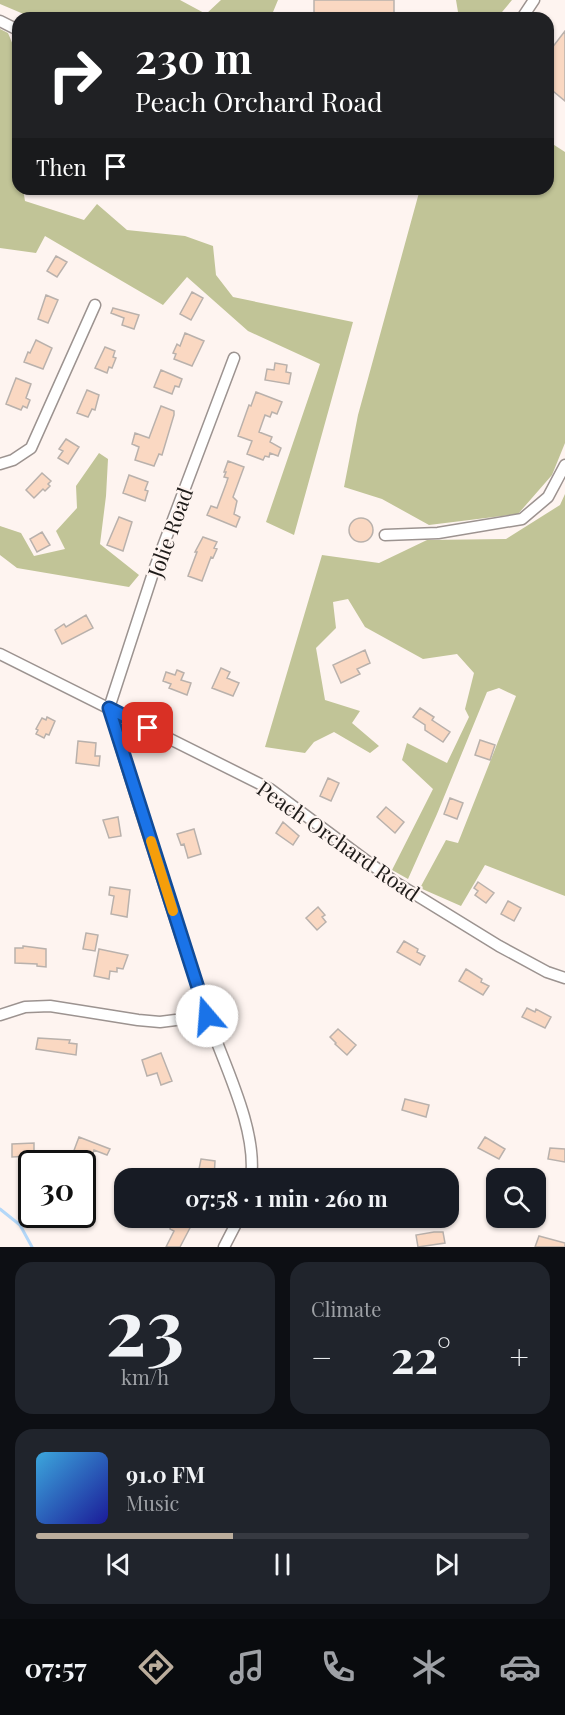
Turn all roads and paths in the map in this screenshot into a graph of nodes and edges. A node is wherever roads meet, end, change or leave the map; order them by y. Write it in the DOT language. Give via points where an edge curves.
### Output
graph roads {
  1 [pos="95,305"];
  2 [pos="234,358"];
  3 [pos="0,464"];
  4 [pos="565,465"];
  5 [pos="385,535"];
  6 [pos="0,654"];
  7 [pos="109,708"];
  8 [pos="565,978"];
  9 [pos="0,1015"];
  10 [pos="207,1016"];
  11 [pos="252,1168"];
  12 [pos="234,1228"];
  13 [pos="224,1247"];
  1 -- 3 [label="street" via="31,448"];
  2 -- 7 [label="street, Jolie Road" via="154,570"];
  4 -- 5 [label="street" via="548,497 522,519 438,533"];
  6 -- 7 [label="street, Peach Orchard Road"];
  7 -- 8 [label="street, Peach Orchard Road" via="270,789 395,882 499,946"];
  7 -- 10 [label="street"];
  9 -- 10 [label="street" via="25,1007 50,1006 160,1022"];
  10 -- 11 [label="street" via="248,1128"];
  12 -- 13 [label="street"];
}
